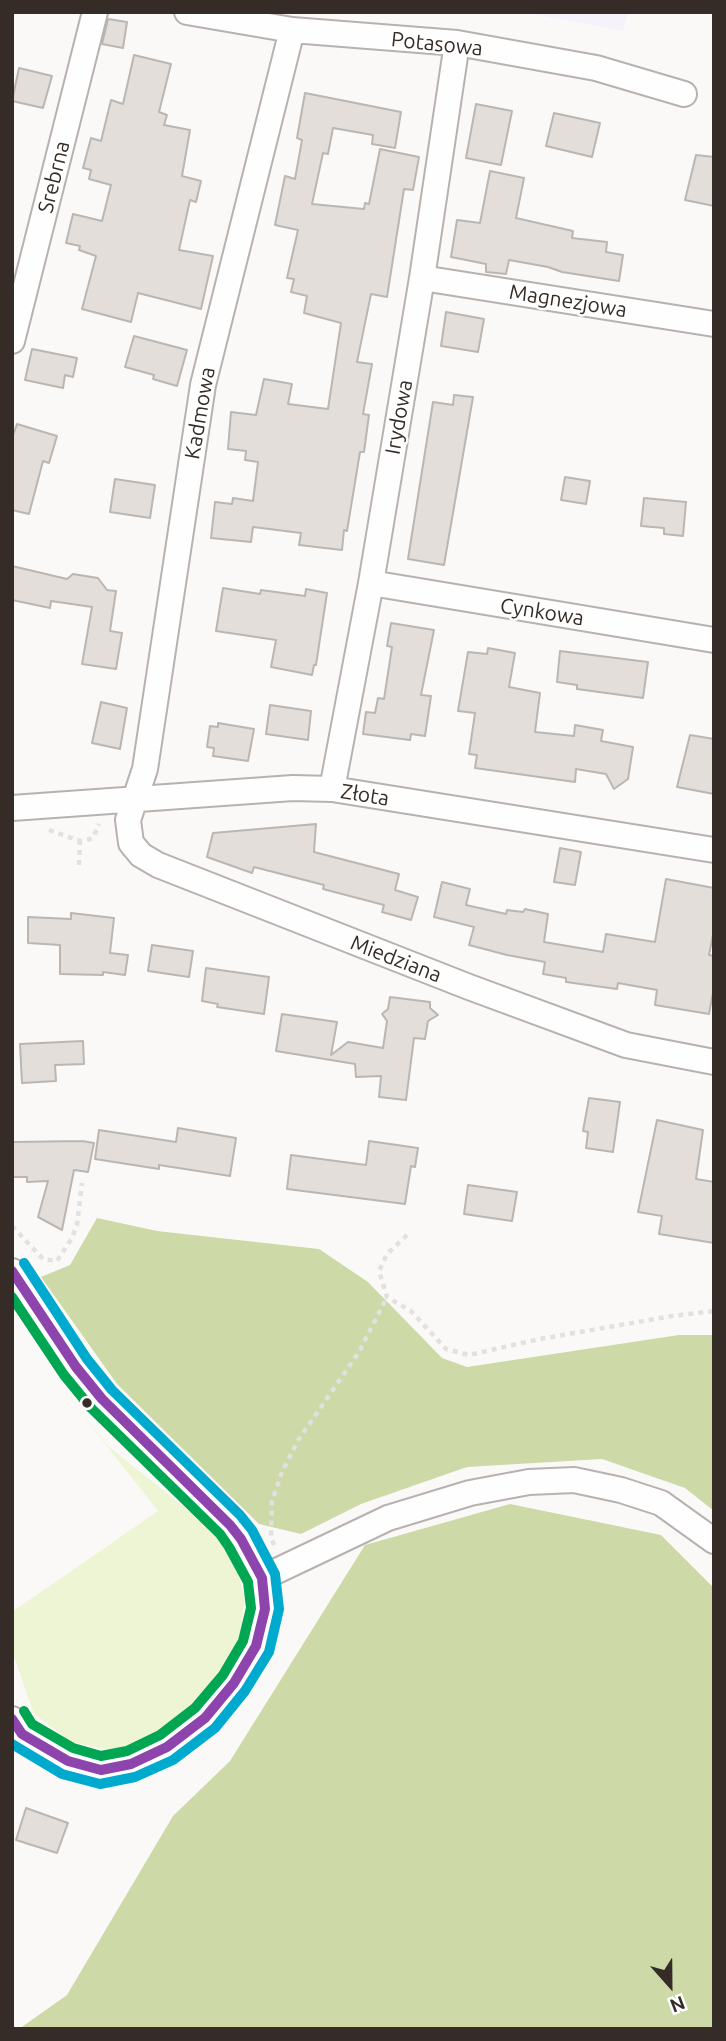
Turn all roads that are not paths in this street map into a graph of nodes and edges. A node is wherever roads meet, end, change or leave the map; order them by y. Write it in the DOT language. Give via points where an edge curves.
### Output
graph roads {
  1 [pos="95,12"];
  2 [pos="187,12"];
  3 [pos="292,30"];
  4 [pos="457,43"];
  5 [pos="684,94"];
  6 [pos="422,278"];
  7 [pos="714,324"];
  8 [pos="12,341"];
  9 [pos="371,583"];
  10 [pos="714,640"];
  11 [pos="332,789"];
  12 [pos="12,808"];
  13 [pos="131,810"];
  14 [pos="714,850"];
  15 [pos="714,1062"];
  16 [pos="12,1271"];
  17 [pos="714,1541"];
  18 [pos="272,1574"];
  19 [pos="12,1719"];
  1 -- 8 [label="street, Srebrna"];
  2 -- 3 [label="street, Potasowa"];
  3 -- 4 [label="street, Potasowa"];
  3 -- 13 [label="street, Kadmowa" via="203,385 145,769"];
  4 -- 5 [label="street, Potasowa" via="596,68"];
  4 -- 6 [label="street, Irydowa"];
  6 -- 7 [label="street, Magnezjowa"];
  6 -- 9 [label="street, Irydowa"];
  9 -- 10 [label="street, Cynkowa"];
  9 -- 11 [label="street, Irydowa"];
  11 -- 13 [label="street, Złota" via="163,796"];
  11 -- 14 [label="street, Złota"];
  12 -- 13 [label="street, Złota"];
  13 -- 15 [label="street, Miedziana" via="131,843 158,865 626,1045"];
  16 -- 18 [label="street" via="76,1367 116,1414 230,1525 250,1554"];
  17 -- 18 [label="street" via="661,1503 621,1490 574,1480 529,1482 470,1493 388,1518"];
  18 -- 19 [label="street" via="256,1646 234,1683 205,1718 167,1747 131,1764 101,1770 68,1761 22,1734"];
}
